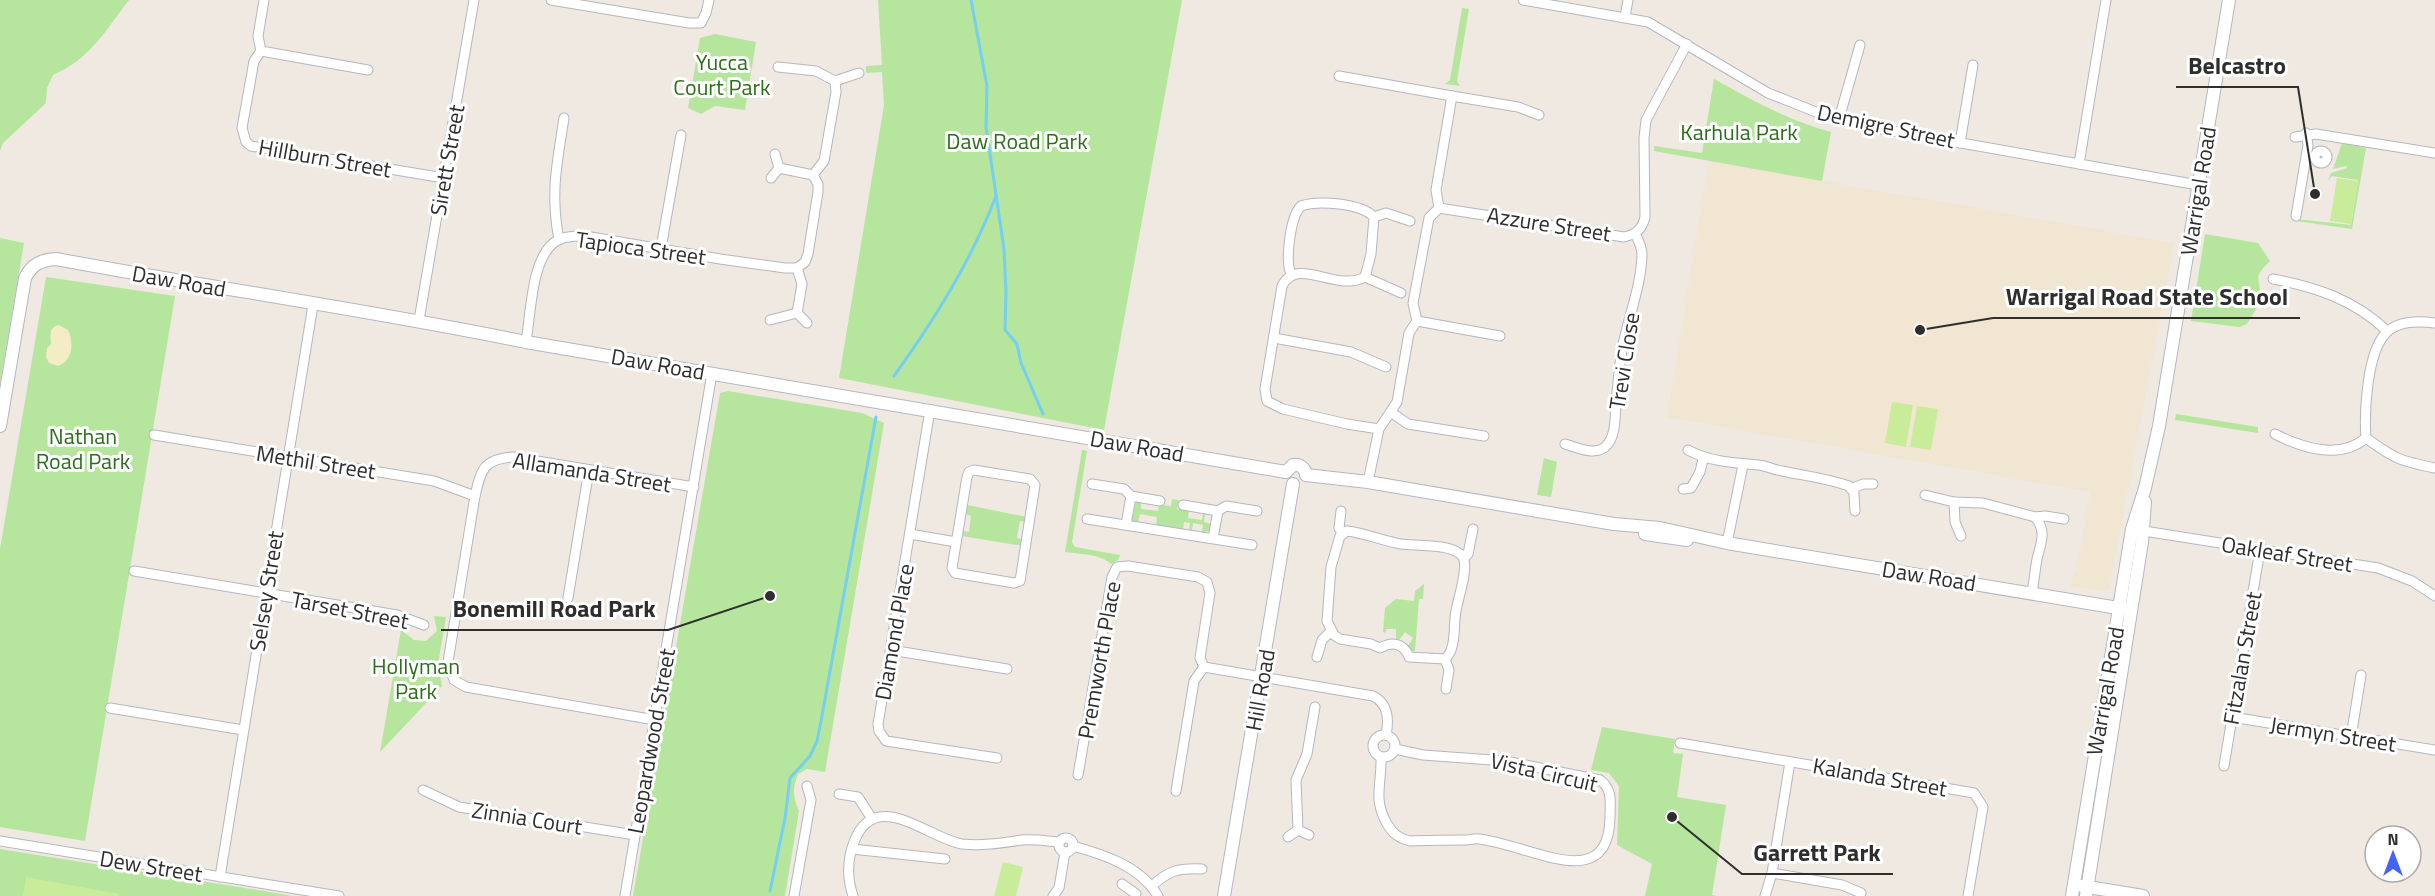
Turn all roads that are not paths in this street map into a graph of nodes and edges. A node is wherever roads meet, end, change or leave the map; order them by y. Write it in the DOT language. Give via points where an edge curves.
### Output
graph roads {
  1 [pos="264,0"];
  2 [pos="474,0"];
  3 [pos="551,0"];
  4 [pos="709,0"];
  5 [pos="1523,0"];
  6 [pos="1628,0"];
  7 [pos="2106,0"];
  8 [pos="2229,0"];
  9 [pos="1625,17"];
  10 [pos="1687,44"];
  11 [pos="1860,45"];
  12 [pos="261,51"];
  13 [pos="1973,65"];
  14 [pos="778,67"];
  15 [pos="368,70"];
  16 [pos="859,73"];
  17 [pos="1339,76"];
  18 [pos="835,81"];
  19 [pos="1452,96"];
  20 [pos="1539,116"];
  21 [pos="564,118"];
  22 [pos="1839,118"];
  23 [pos="2306,134"];
  24 [pos="681,135"];
  25 [pos="2295,137"];
  26 [pos="1960,143"];
  27 [pos="2308,146"];
  28 [pos="2317,153"];
  29 [pos="2435,153"];
  30 [pos="775,154"];
  31 [pos="2079,164"];
  32 [pos="779,168"];
  33 [pos="813,175"];
  34 [pos="444,178"];
  35 [pos="771,178"];
  36 [pos="2198,185"];
  37 [pos="1439,208"];
  38 [pos="2296,216"];
  39 [pos="1374,217"];
  40 [pos="1410,221"];
  41 [pos="1635,234"];
  42 [pos="559,240"];
  43 [pos="661,249"];
  44 [pos="797,268"];
  45 [pos="1290,274"];
  46 [pos="1365,277"];
  47 [pos="2272,279"];
  48 [pos="1401,293"];
  49 [pos="313,304"];
  50 [pos="797,313"];
  51 [pos="419,320"];
  52 [pos="770,320"];
  53 [pos="1417,321"];
  54 [pos="807,323"];
  55 [pos="2435,323"];
  56 [pos="2387,331"];
  57 [pos="1500,336"];
  58 [pos="1274,338"];
  59 [pos="526,342"];
  60 [pos="1386,367"];
  61 [pos="712,373"];
  62 [pos="930,411"];
  63 [pos="1392,413"];
  64 [pos="0,426"];
  65 [pos="1379,429"];
  66 [pos="2275,434"];
  67 [pos="154,435"];
  68 [pos="1484,436"];
  69 [pos="2366,438"];
  70 [pos="1565,444"];
  71 [pos="1688,450"];
  72 [pos="288,457"];
  73 [pos="1703,459"];
  74 [pos="1743,465"];
  75 [pos="2435,468"];
  76 [pos="589,470"];
  77 [pos="1286,472"];
  78 [pos="1306,475"];
  79 [pos="1368,482"];
  80 [pos="1092,484"];
  81 [pos="1293,484"];
  82 [pos="1873,484"];
  83 [pos="694,487"];
  84 [pos="1683,489"];
  85 [pos="1851,489"];
  86 [pos="1925,495"];
  87 [pos="475,496"];
  88 [pos="1131,496"];
  89 [pos="1160,501"];
  90 [pos="1954,502"];
  91 [pos="1183,505"];
  92 [pos="1218,511"];
  93 [pos="1257,511"];
  94 [pos="1341,511"];
  95 [pos="1855,511"];
  96 [pos="2035,518"];
  97 [pos="1087,519"];
  98 [pos="2064,519"];
  99 [pos="1126,525"];
  100 [pos="1473,529"];
  101 [pos="2138,530"];
  102 [pos="910,534"];
  103 [pos="1343,534"];
  104 [pos="1960,536"];
  105 [pos="1213,538"];
  106 [pos="956,542"];
  107 [pos="1727,543"];
  108 [pos="1252,545"];
  109 [pos="2260,550"];
  110 [pos="1464,558"];
  111 [pos="134,571"];
  112 [pos="2032,593"];
  113 [pos="265,594"];
  114 [pos="2435,596"];
  115 [pos="568,598"];
  116 [pos="2125,609"];
  117 [pos="424,625"];
  118 [pos="1331,631"];
  119 [pos="891,650"];
  120 [pos="1317,657"];
  121 [pos="1445,659"];
  122 [pos="1204,667"];
  123 [pos="1008,669"];
  124 [pos="2361,675"];
  125 [pos="1262,677"];
  126 [pos="1446,689"];
  127 [pos="1315,707"];
  128 [pos="110,708"];
  129 [pos="2232,717"];
  130 [pos="655,720"];
  131 [pos="2100,723"];
  132 [pos="2113,725"];
  133 [pos="243,729"];
  134 [pos="1386,735"];
  135 [pos="2351,737"];
  136 [pos="1680,744"];
  137 [pos="1395,749"];
  138 [pos="2435,750"];
  139 [pos="1381,757"];
  140 [pos="997,758"];
  141 [pos="1790,762"];
  142 [pos="2224,766"];
  143 [pos="1078,775"];
  144 [pos="807,786"];
  145 [pos="423,790"];
  146 [pos="1176,791"];
  147 [pos="839,794"];
  148 [pos="872,819"];
  149 [pos="1298,830"];
  150 [pos="1309,835"];
  151 [pos="635,836"];
  152 [pos="1288,837"];
  153 [pos="0,841"];
  154 [pos="852,849"];
  155 [pos="1069,849"];
  156 [pos="945,859"];
  157 [pos="1202,870"];
  158 [pos="1772,873"];
  159 [pos="219,877"];
  160 [pos="1152,886"];
  161 [pos="1129,889"];
  162 [pos="2073,890"];
  163 [pos="2087,891"];
  164 [pos="1861,893"];
  165 [pos="339,896"];
  166 [pos="625,896"];
  167 [pos="794,896"];
  168 [pos="853,896"];
  169 [pos="1053,896"];
  170 [pos="1119,896"];
  171 [pos="1158,896"];
  172 [pos="1224,896"];
  173 [pos="1765,896"];
  174 [pos="1968,896"];
  175 [pos="2143,896"];
  1 -- 12 [label="street, Hillburn Street" via="258,36"];
  2 -- 34 [label="street, Sirett Street"];
  3 -- 4 [label="street" via="689,23 701,23"];
  5 -- 9 [label="street, Demigre Street"];
  6 -- 9 [label="street"];
  7 -- 31 [label="street"];
  8 -- 36 [label="street, Warrigal Road"];
  9 -- 10 [label="street, Demigre Street" via="1648,22"];
  10 -- 22 [label="street, Demigre Street" via="1768,93"];
  10 -- 41 [label="street, Azzure Street" via="1646,120 1646,217"];
  11 -- 22 [label="street"];
  12 -- 15 [label="street"];
  12 -- 34 [label="street, Hillburn Street" via="254,61 242,128 250,146"];
  13 -- 26 [label="street"];
  14 -- 18 [label="street" via="816,71"];
  16 -- 18 [label="street"];
  17 -- 19 [label="street"];
  18 -- 33 [label="street" via="824,161"];
  19 -- 20 [label="street" via="1518,107"];
  19 -- 37 [label="street" via="1436,190"];
  21 -- 42 [label="street" via="553,188"];
  22 -- 26 [label="street, Demigre Street"];
  23 -- 25 [label="street"];
  23 -- 27 [label="street"];
  23 -- 29 [label="street"];
  24 -- 43 [label="street"];
  26 -- 31 [label="street, Demigre Street"];
  27 -- 28 [label="street"];
  27 -- 38 [label="street"];
  30 -- 32 [label="street"];
  31 -- 36 [label="street, Demigre Street"];
  32 -- 33 [label="street"];
  32 -- 35 [label="street"];
  33 -- 44 [label="street" via="818,192 808,254"];
  34 -- 51 [label="street, Sirett Street"];
  36 -- 101 [label="street, Warrigal Road"];
  37 -- 41 [label="street, Azzure Street" via="1624,237"];
  37 -- 53 [label="street" via="1429,218 1413,303"];
  39 -- 40 [label="street" via="1386,213"];
  39 -- 45 [label="street" via="1351,206 1300,206 1287,260"];
  39 -- 46 [label="street"];
  41 -- 70 [label="street, Trevi Close" via="1642,255 1623,344 1611,438 1600,450"];
  42 -- 43 [label="street, Tapioca Street" via="591,237"];
  42 -- 59 [label="street, Tapioca Street" via="542,257"];
  43 -- 44 [label="street, Tapioca Street"];
  44 -- 50 [label="street" via="802,284"];
  45 -- 46 [label="street" via="1349,282"];
  45 -- 58 [label="street" via="1282,286"];
  46 -- 48 [label="street"];
  47 -- 56 [label="street" via="2318,289 2338,298"];
  49 -- 51 [label="street, Daw Road"];
  49 -- 64 [label="street, Daw Road" via="45,260 30,268 21,292"];
  49 -- 72 [label="street, Selsey Street"];
  50 -- 52 [label="street"];
  50 -- 54 [label="street"];
  51 -- 59 [label="street, Daw Road"];
  53 -- 57 [label="street"];
  53 -- 63 [label="street" via="1409,333"];
  55 -- 56 [label="street" via="2407,322"];
  56 -- 69 [label="street" via="2374,354 2365,410"];
  58 -- 60 [label="street" via="1351,352"];
  58 -- 65 [label="street" via="1265,389 1268,401 1283,409"];
  59 -- 61 [label="street, Daw Road"];
  61 -- 62 [label="street, Daw Road"];
  61 -- 83 [label="street, Leopardwood Street"];
  62 -- 77 [label="street, Daw Road"];
  62 -- 102 [label="street, Diamond Place"];
  63 -- 65 [label="street"];
  63 -- 68 [label="street" via="1408,424"];
  65 -- 79 [label="street"];
  66 -- 69 [label="street" via="2295,445 2326,450 2356,446"];
  67 -- 72 [label="street, Methil Street"];
  69 -- 75 [label="street" via="2390,456"];
  71 -- 73 [label="street"];
  72 -- 87 [label="street, Methil Street" via="434,481"];
  72 -- 113 [label="street, Selsey Street"];
  73 -- 74 [label="street"];
  73 -- 84 [label="street" via="1696,483"];
  74 -- 85 [label="street" via="1812,475"];
  74 -- 107 [label="street"];
  76 -- 83 [label="street, Allamanda Street"];
  76 -- 87 [label="street, Allamanda Street" via="513,457 497,458 480,473"];
  76 -- 115 [label="street"];
  77 -- 78 [label="street, Daw Road" via="1299,465"];
  77 -- 81 [label="street"];
  78 -- 79 [label="street, Daw Road"];
  78 -- 81 [label="street" via="1302,483"];
  79 -- 107 [label="street, Daw Road" via="1614,524 1667,529"];
  80 -- 88 [label="street" via="1124,489"];
  81 -- 125 [label="street, Hill Road"];
  82 -- 85 [label="street"];
  83 -- 130 [label="street, Leopardwood Street"];
  85 -- 95 [label="street"];
  86 -- 90 [label="street"];
  87 -- 130 [label="street, Allamanda Street" via="448,662 454,680 466,687"];
  88 -- 89 [label="street"];
  88 -- 99 [label="street"];
  90 -- 96 [label="street" via="1983,503"];
  90 -- 104 [label="street"];
  91 -- 92 [label="street"];
  92 -- 93 [label="street" via="1226,506"];
  92 -- 105 [label="street"];
  94 -- 103 [label="street" via="1339,528"];
  96 -- 98 [label="street"];
  96 -- 112 [label="street" via="2041,524 2043,538"];
  97 -- 99 [label="street"];
  99 -- 105 [label="street"];
  100 -- 110 [label="street"];
  101 -- 109 [label="street, Oakleaf Street"];
  101 -- 116 [label="street, Warrigal Road"];
  102 -- 106 [label="street"];
  102 -- 119 [label="street, Diamond Place"];
  103 -- 110 [label="street" via="1352,531 1399,544 1448,548"];
  103 -- 118 [label="street" via="1331,567 1327,621"];
  105 -- 108 [label="street"];
  106 -- 106 [label="street" via="969,472 996,473 1033,482 1020,581 1014,584 955,573 952,568"];
  107 -- 112 [label="street, Daw Road"];
  109 -- 114 [label="street, Oakleaf Street" via="2378,568 2412,581"];
  109 -- 129 [label="street, Fitzalan Street"];
  110 -- 121 [label="street" via="1451,649"];
  111 -- 113 [label="street, Tarset Street"];
  112 -- 116 [label="street, Daw Road"];
  113 -- 117 [label="street, Tarset Street" via="398,615"];
  113 -- 133 [label="street, Selsey Street"];
  116 -- 131 [label="street, Warrigal Road"];
  116 -- 132 [label="street, Warrigal Road"];
  118 -- 120 [label="street" via="1322,640"];
  118 -- 121 [label="street" via="1340,639 1380,648 1388,643 1397,644 1409,657"];
  119 -- 123 [label="street"];
  119 -- 140 [label="street, Diamond Place" via="878,724 886,741"];
  121 -- 126 [label="street" via="1449,670"];
  122 -- 125 [label="street"];
  122 -- 143 [label="street, Premworth Place" via="1200,658 1210,593 1207,582 1198,577 1117,567 1112,577"];
  122 -- 146 [label="street" via="1194,681"];
  124 -- 135 [label="street"];
  125 -- 134 [label="street" via="1373,696 1384,705 1388,716"];
  125 -- 172 [label="street, Hill Road"];
  127 -- 149 [label="street" via="1307,754 1296,780"];
  128 -- 133 [label="street"];
  129 -- 135 [label="street, Jermyn Street"];
  129 -- 142 [label="street, Fitzalan Street"];
  130 -- 151 [label="street, Leopardwood Street"];
  131 -- 132 [label="street"];
  131 -- 162 [label="street, Warrigal Road"];
  132 -- 163 [label="street, Warrigal Road"];
  133 -- 159 [label="street, Selsey Street"];
  134 -- 137 [label="street" via="1395,742"];
  134 -- 139 [label="street" via="1373,743 1375,753"];
  135 -- 138 [label="street, Jermyn Street"];
  136 -- 141 [label="street, Kalanda Street"];
  137 -- 139 [label="street" via="1388,757"];
  137 -- 139 [label="street, Vista Circuit" via="1506,761 1600,780 1610,794 1606,851 1598,863 1573,870 1478,838 1400,839 1379,809"];
  141 -- 158 [label="street"];
  141 -- 174 [label="street, Kalanda Street" via="1974,793 1983,807"];
  144 -- 167 [label="street" via="811,800"];
  145 -- 151 [label="street, Zinnia Court" via="459,807"];
  147 -- 148 [label="street" via="858,797"];
  148 -- 154 [label="street" via="858,831"];
  148 -- 155 [label="street" via="910,821 938,836 968,844 1001,845 1023,840 1059,842 1059,849"];
  149 -- 150 [label="street"];
  149 -- 152 [label="street"];
  151 -- 166 [label="street, Leopardwood Street"];
  153 -- 159 [label="street, Dew Street"];
  154 -- 156 [label="street"];
  154 -- 168 [label="street" via="848,879"];
  155 -- 160 [label="street" via="1117,861"];
  155 -- 169 [label="street" via="1059,888"];
  157 -- 160 [label="street" via="1185,868 1165,873"];
  158 -- 164 [label="street" via="1842,885"];
  158 -- 173 [label="street"];
  159 -- 165 [label="street, Dew Street"];
  160 -- 171 [label="street"];
  161 -- 170 [label="street"];
  162 -- 163 [label="street"];
  163 -- 175 [label="street"];
}
